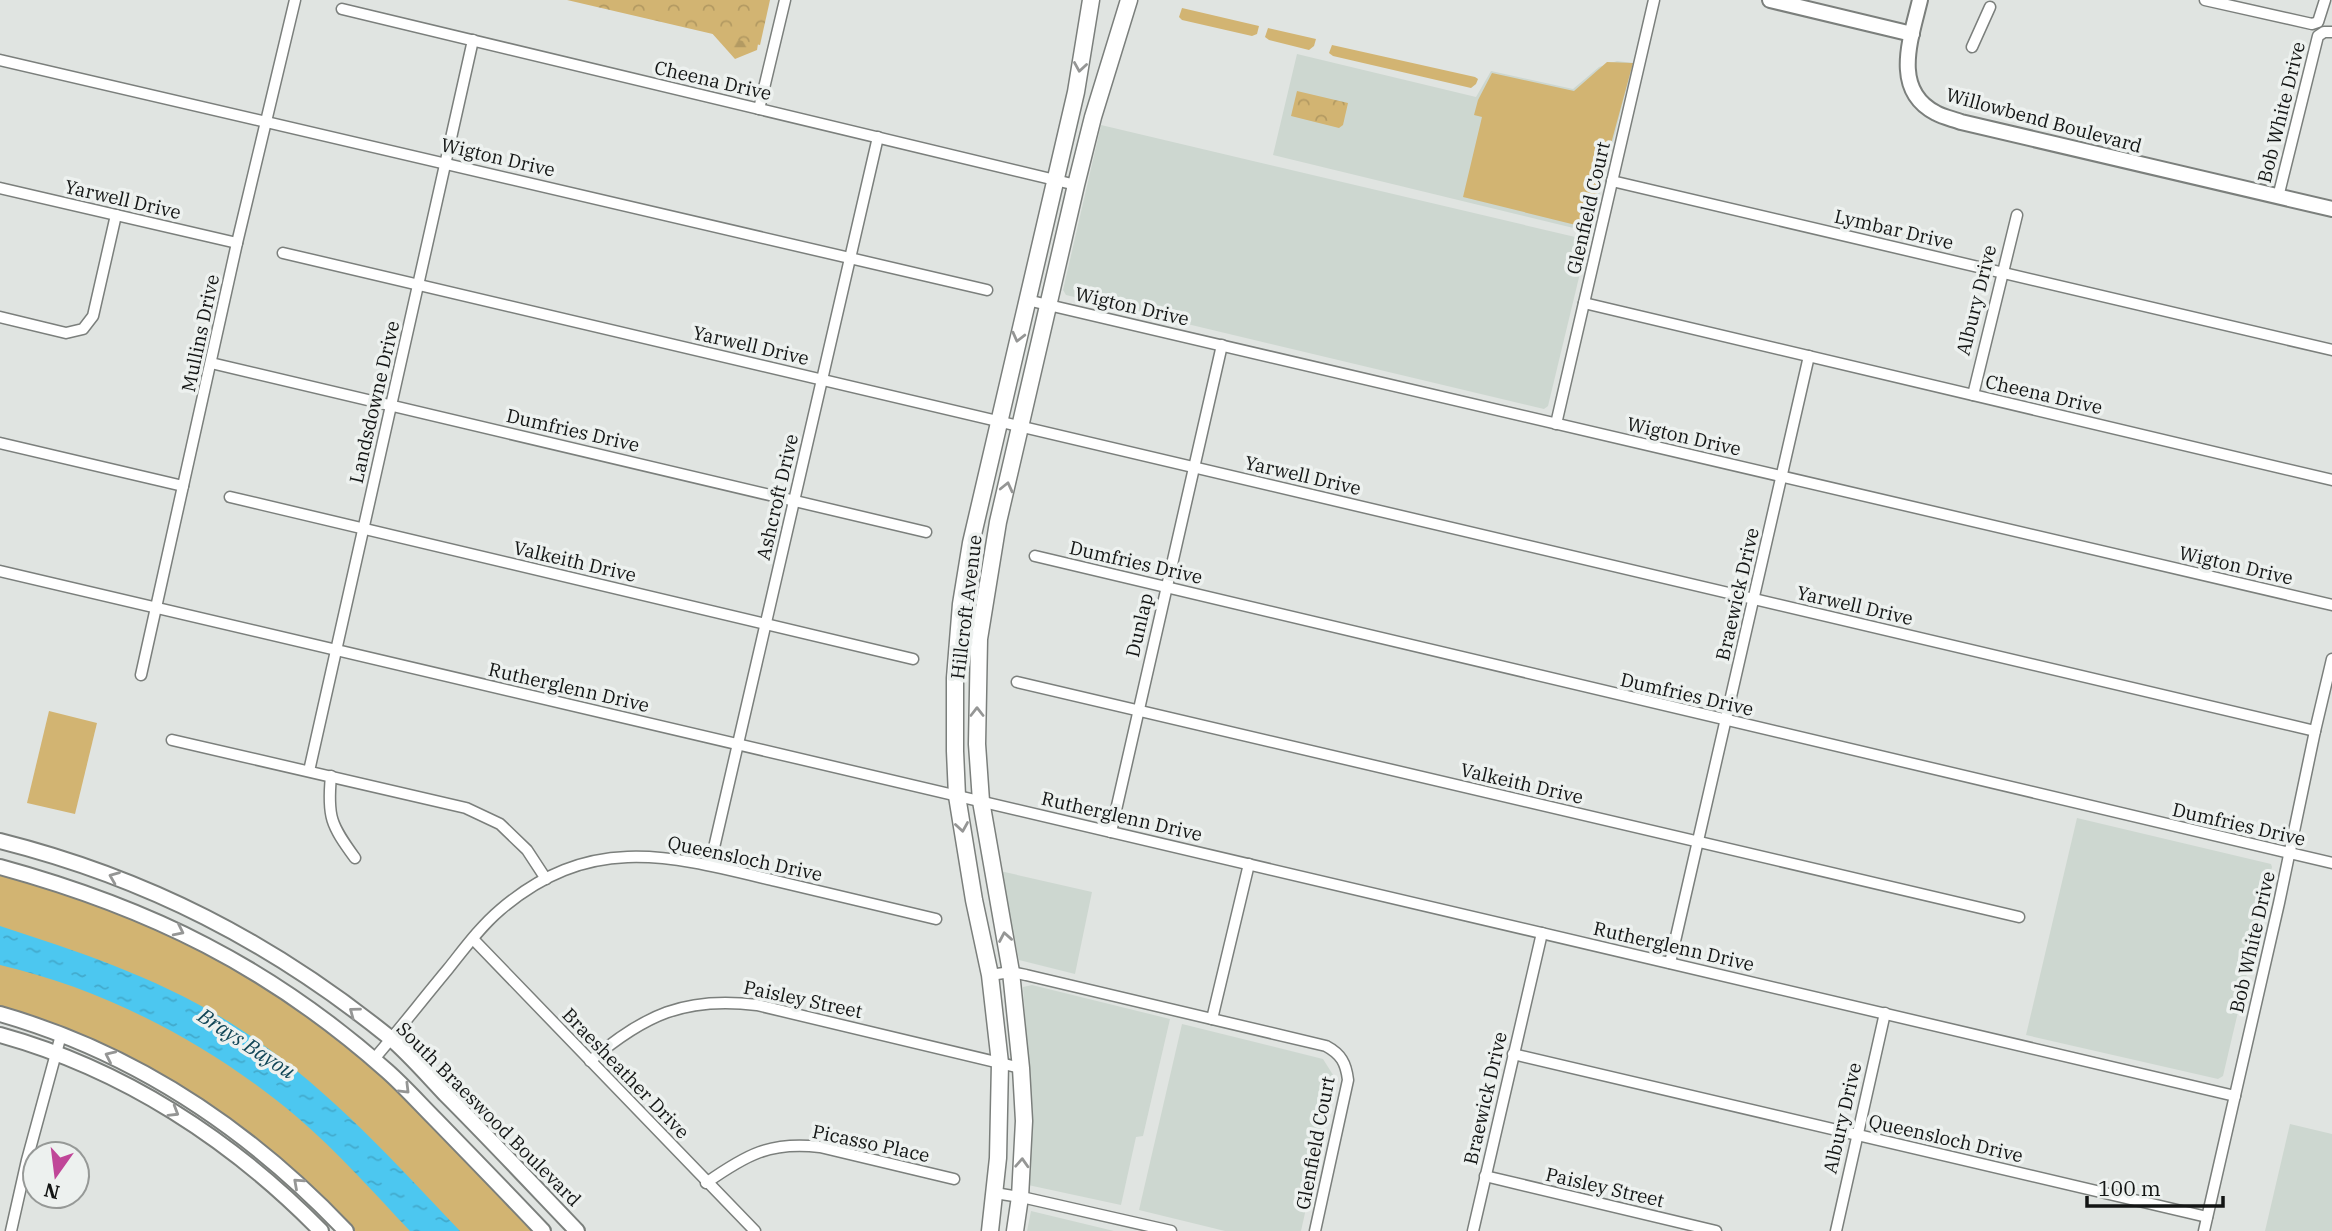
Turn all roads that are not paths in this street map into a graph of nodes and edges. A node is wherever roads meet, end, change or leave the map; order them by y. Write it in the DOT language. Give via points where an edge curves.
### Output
graph roads {
  1 [pos="295,0"];
  2 [pos="785,0"];
  3 [pos="1091,0"];
  4 [pos="1129,0"];
  5 [pos="1654,0"];
  6 [pos="1770,0"];
  7 [pos="1920,0"];
  8 [pos="2205,0"];
  9 [pos="2325,0"];
  10 [pos="1787,2"];
  11 [pos="1990,7"];
  12 [pos="342,9"];
  13 [pos="2332,32"];
  14 [pos="1912,33"];
  15 [pos="473,40"];
  16 [pos="1972,47"];
  17 [pos="0,60"];
  18 [pos="760,109"];
  19 [pos="267,122"];
  20 [pos="878,137"];
  21 [pos="446,163"];
  22 [pos="1055,180"];
  23 [pos="1612,181"];
  24 [pos="1076,185"];
  25 [pos="0,188"];
  26 [pos="2278,197"];
  27 [pos="2332,209"];
  28 [pos="117,215"];
  29 [pos="2017,215"];
  30 [pos="237,243"];
  31 [pos="283,253"];
  32 [pos="850,258"];
  33 [pos="2003,272"];
  34 [pos="418,285"];
  35 [pos="988,290"];
  36 [pos="1027,300"];
  37 [pos="1584,303"];
  38 [pos="1050,305"];
  39 [pos="0,317"];
  40 [pos="1222,345"];
  41 [pos="2332,351"];
  42 [pos="1810,356"];
  43 [pos="211,363"];
  44 [pos="822,380"];
  45 [pos="1973,395"];
  46 [pos="391,405"];
  47 [pos="998,421"];
  48 [pos="1556,424"];
  49 [pos="1021,426"];
  50 [pos="0,443"];
  51 [pos="1194,467"];
  52 [pos="1782,476"];
  53 [pos="2332,480"];
  54 [pos="183,486"];
  55 [pos="230,497"];
  56 [pos="794,501"];
  57 [pos="363,529"];
  58 [pos="926,532"];
  59 [pos="1035,556"];
  60 [pos="0,571"];
  61 [pos="1166,587"];
  62 [pos="1754,599"];
  63 [pos="2332,605"];
  64 [pos="155,607"];
  65 [pos="766,624"];
  66 [pos="336,650"];
  67 [pos="913,659"];
  68 [pos="2332,659"];
  69 [pos="141,674"];
  70 [pos="1017,682"];
  71 [pos="1138,710"];
  72 [pos="1726,721"];
  73 [pos="2315,731"];
  74 [pos="172,740"];
  75 [pos="738,745"];
  76 [pos="309,771"];
  77 [pos="331,776"];
  78 [pos="957,796"];
  79 [pos="981,801"];
  80 [pos="1111,832"];
  81 [pos="0,841"];
  82 [pos="1698,842"];
  83 [pos="2289,854"];
  84 [pos="355,858"];
  85 [pos="2332,863"];
  86 [pos="1248,864"];
  87 [pos="710,865"];
  88 [pos="0,867"];
  89 [pos="546,879"];
  90 [pos="151,892"];
  91 [pos="143,915"];
  92 [pos="2019,917"];
  93 [pos="936,919"];
  94 [pos="1542,933"];
  95 [pos="472,939"];
  96 [pos="1670,963"];
  97 [pos="1011,972"];
  98 [pos="990,975"];
  99 [pos="1885,1013"];
  100 [pos="0,1014"];
  101 [pos="1212,1019"];
  102 [pos="0,1035"];
  103 [pos="61,1035"];
  104 [pos="391,1039"];
  105 [pos="56,1052"];
  106 [pos="1513,1054"];
  107 [pos="374,1059"];
  108 [pos="590,1061"];
  109 [pos="999,1063"];
  110 [pos="1021,1068"];
  111 [pos="2235,1096"];
  112 [pos="1857,1136"];
  113 [pos="1485,1176"];
  114 [pos="954,1179"];
  115 [pos="706,1183"];
  116 [pos="995,1193"];
  117 [pos="1020,1196"];
  118 [pos="555,1208"];
  119 [pos="2207,1217"];
  120 [pos="540,1228"];
  121 [pos="11,1231"];
  122 [pos="321,1231"];
  123 [pos="346,1231"];
  124 [pos="577,1231"];
  125 [pos="755,1231"];
  126 [pos="990,1231"];
  127 [pos="1015,1231"];
  128 [pos="1171,1231"];
  129 [pos="1315,1231"];
  130 [pos="1473,1231"];
  131 [pos="1716,1231"];
  132 [pos="1836,1231"];
  133 [pos="2204,1231"];
  1 -- 19 [label="street, Mullins Drive"];
  2 -- 18 [label="street"];
  3 -- 22 [label="main road, Hillcroft Avenue, one-way"];
  4 -- 24 [label="main road, Hillcroft Avenue"];
  5 -- 23 [label="street, Glenfield Court"];
  6 -- 10 [label="main road"];
  7 -- 14 [label="main road"];
  8 -- 9 [label="street, Bob White Drive" via="2312,24 2318,22"];
  10 -- 14 [label="main road"];
  11 -- 16 [label="street"];
  12 -- 15 [label="street, Cheena Drive"];
  13 -- 26 [label="street, Bob White Drive" via="2318,36"];
  14 -- 26 [label="main road, Willowbend Boulevard" via="1907,67 1910,85 1919,101 1935,113"];
  15 -- 18 [label="street, Cheena Drive"];
  15 -- 21 [label="street, Landsdowne Drive"];
  17 -- 19 [label="street, Wigton Drive"];
  18 -- 20 [label="street, Cheena Drive"];
  19 -- 21 [label="street, Wigton Drive"];
  19 -- 30 [label="street, Mullins Drive"];
  20 -- 22 [label="street, Cheena Drive"];
  20 -- 32 [label="street, Ashcroft Drive"];
  21 -- 32 [label="street, Wigton Drive"];
  21 -- 34 [label="street, Landsdowne Drive"];
  22 -- 24 [label="street, Cheena Drive"];
  22 -- 36 [label="main road, Hillcroft Avenue"];
  23 -- 33 [label="street, Lymbar Drive"];
  23 -- 37 [label="street, Glenfield Court"];
  24 -- 38 [label="main road, Hillcroft Avenue"];
  25 -- 28 [label="street, Yarwell Drive"];
  26 -- 27 [label="main road, Willowbend Boulevard"];
  28 -- 30 [label="street, Yarwell Drive"];
  28 -- 39 [label="street" via="93,316 83,329 66,333"];
  29 -- 33 [label="street, Albury Drive"];
  30 -- 43 [label="street, Mullins Drive"];
  31 -- 34 [label="street, Yarwell Drive"];
  32 -- 35 [label="street, Wigton Drive"];
  32 -- 44 [label="street, Ashcroft Drive"];
  33 -- 41 [label="street, Lymbar Drive"];
  33 -- 45 [label="street, Albury Drive"];
  34 -- 44 [label="street, Yarwell Drive"];
  34 -- 46 [label="street, Landsdowne Drive"];
  36 -- 38 [label="street, Wigton Drive"];
  36 -- 47 [label="main road, Hillcroft Avenue, one-way"];
  37 -- 42 [label="street, Cheena Drive"];
  37 -- 48 [label="street, Glenfield Court"];
  38 -- 40 [label="street, Wigton Drive"];
  38 -- 49 [label="main road, Hillcroft Avenue"];
  40 -- 48 [label="street, Wigton Drive"];
  40 -- 51 [label="street, Dunlap"];
  42 -- 45 [label="street, Cheena Drive"];
  42 -- 52 [label="street, Braewick Drive"];
  43 -- 46 [label="street, Dumfries Drive"];
  43 -- 54 [label="street, Mullins Drive"];
  44 -- 47 [label="street, Yarwell Drive"];
  44 -- 56 [label="street, Ashcroft Drive"];
  45 -- 53 [label="street, Cheena Drive"];
  46 -- 56 [label="street, Dumfries Drive"];
  46 -- 57 [label="street, Landsdowne Drive"];
  47 -- 49 [label="street, Yarwell Drive"];
  47 -- 78 [label="main road, Hillcroft Avenue" via="961,604 955,678"];
  48 -- 52 [label="street, Wigton Drive"];
  49 -- 51 [label="street, Yarwell Drive"];
  79 -- 49 [label="main road, Hillcroft Avenue, one-way" via="979,639 998,522"];
  50 -- 54 [label="street"];
  51 -- 61 [label="street, Dunlap"];
  51 -- 62 [label="street, Yarwell Drive"];
  52 -- 62 [label="street, Braewick Drive"];
  52 -- 63 [label="street, Wigton Drive"];
  54 -- 64 [label="street, Mullins Drive"];
  55 -- 57 [label="street, Valkeith Drive"];
  56 -- 58 [label="street, Dumfries Drive"];
  56 -- 65 [label="street, Ashcroft Drive"];
  57 -- 65 [label="street, Valkeith Drive"];
  57 -- 66 [label="street, Landsdowne Drive"];
  59 -- 61 [label="street, Dumfries Drive"];
  60 -- 64 [label="street, Rutherglenn Drive"];
  61 -- 71 [label="street, Dunlap"];
  61 -- 72 [label="street, Dumfries Drive"];
  62 -- 72 [label="street, Braewick Drive"];
  62 -- 73 [label="street, Yarwell Drive"];
  64 -- 66 [label="street, Rutherglenn Drive"];
  64 -- 69 [label="street, Mullins Drive"];
  65 -- 67 [label="street, Valkeith Drive"];
  65 -- 75 [label="street, Ashcroft Drive"];
  66 -- 75 [label="street, Rutherglenn Drive"];
  66 -- 76 [label="street, Landsdowne Drive"];
  68 -- 73 [label="street, Bob White Drive"];
  70 -- 71 [label="street, Valkeith Drive"];
  71 -- 80 [label="street, Dunlap"];
  71 -- 82 [label="street, Valkeith Drive"];
  72 -- 82 [label="street, Braewick Drive"];
  72 -- 83 [label="street, Dumfries Drive"];
  73 -- 83 [label="street, Bob White Drive"];
  74 -- 76 [label="street"];
  75 -- 78 [label="street, Rutherglenn Drive"];
  75 -- 87 [label="street, Ashcroft Drive"];
  76 -- 77 [label="street"];
  77 -- 84 [label="street" via="328,804 335,832"];
  77 -- 89 [label="street" via="466,808 500,824 527,850"];
  78 -- 79 [label="street, Rutherglenn Drive"];
  78 -- 98 [label="main road, Hillcroft Avenue, one-way"];
  79 -- 80 [label="street, Rutherglenn Drive"];
  97 -- 79 [label="main road, Hillcroft Avenue, one-way"];
  80 -- 86 [label="street, Rutherglenn Drive"];
  90 -- 81 [label="main road, South Braeswood Boulevard, one-way" via="82,864"];
  82 -- 92 [label="street, Valkeith Drive"];
  82 -- 96 [label="street, Braewick Drive"];
  83 -- 85 [label="street, Dumfries Drive"];
  83 -- 111 [label="street, Bob White Drive"];
  86 -- 94 [label="street, Rutherglenn Drive"];
  86 -- 101 [label="street"];
  87 -- 89 [label="street, Queensloch Drive" via="632,855 600,860"];
  87 -- 93 [label="street, Queensloch Drive"];
  88 -- 91 [label="main road" via="57,882"];
  89 -- 95 [label="street, Queensloch Drive" via="498,911"];
  90 -- 91 [label="main road"];
  104 -- 90 [label="main road, South Braeswood Boulevard, one-way" via="260,946"];
  91 -- 107 [label="main road, one-way" via="261,975"];
  94 -- 96 [label="street, Rutherglenn Drive"];
  94 -- 106 [label="street, Braewick Drive"];
  95 -- 104 [label="street, Queensloch Drive"];
  95 -- 108 [label="street, Braesheather Drive"];
  96 -- 99 [label="street, Rutherglenn Drive"];
  97 -- 98 [label="street"];
  97 -- 101 [label="street"];
  97 -- 110 [label="main road, Hillcroft Avenue"];
  98 -- 109 [label="main road, Hillcroft Avenue"];
  99 -- 111 [label="street, Rutherglenn Drive"];
  99 -- 112 [label="street, Albury Drive"];
  100 -- 103 [label="main road"];
  101 -- 129 [label="street, Glenfield Court" via="1326,1046 1345,1063 1347,1091"];
  102 -- 105 [label="main road"];
  103 -- 105 [label="street"];
  123 -- 103 [label="main road, one-way" via="306,1190 216,1117 123,1062"];
  104 -- 107 [label="street, Queensloch Drive"];
  104 -- 118 [label="main road, South Braeswood Boulevard"];
  105 -- 121 [label="street"];
  105 -- 122 [label="main road, one-way" via="189,1121 271,1183"];
  106 -- 112 [label="street, Queensloch Drive"];
  106 -- 113 [label="street, Braewick Drive"];
  107 -- 120 [label="main road, one-way"];
  108 -- 109 [label="street, Paisley Street" via="624,1033 652,1018 690,1006 732,1002"];
  108 -- 115 [label="street, Braesheather Drive"];
  109 -- 110 [label="street, Paisley Street"];
  109 -- 116 [label="main road, Hillcroft Avenue"];
  117 -- 110 [label="main road, Hillcroft Avenue, one-way"];
  111 -- 119 [label="street, Bob White Drive"];
  112 -- 119 [label="street, Queensloch Drive"];
  112 -- 132 [label="street, Albury Drive"];
  113 -- 130 [label="street, Braewick Drive"];
  113 -- 131 [label="street, Paisley Street"];
  114 -- 115 [label="street, Picasso Place" via="801,1145 749,1154"];
  115 -- 125 [label="street, Braesheather Drive"];
  116 -- 117 [label="street"];
  116 -- 126 [label="main road, Hillcroft Avenue"];
  117 -- 127 [label="main road, Hillcroft Avenue"];
  117 -- 128 [label="street"];
  118 -- 120 [label="main road"];
  118 -- 124 [label="main road, South Braeswood Boulevard"];
  119 -- 133 [label="street, Bob White Drive"];
}
